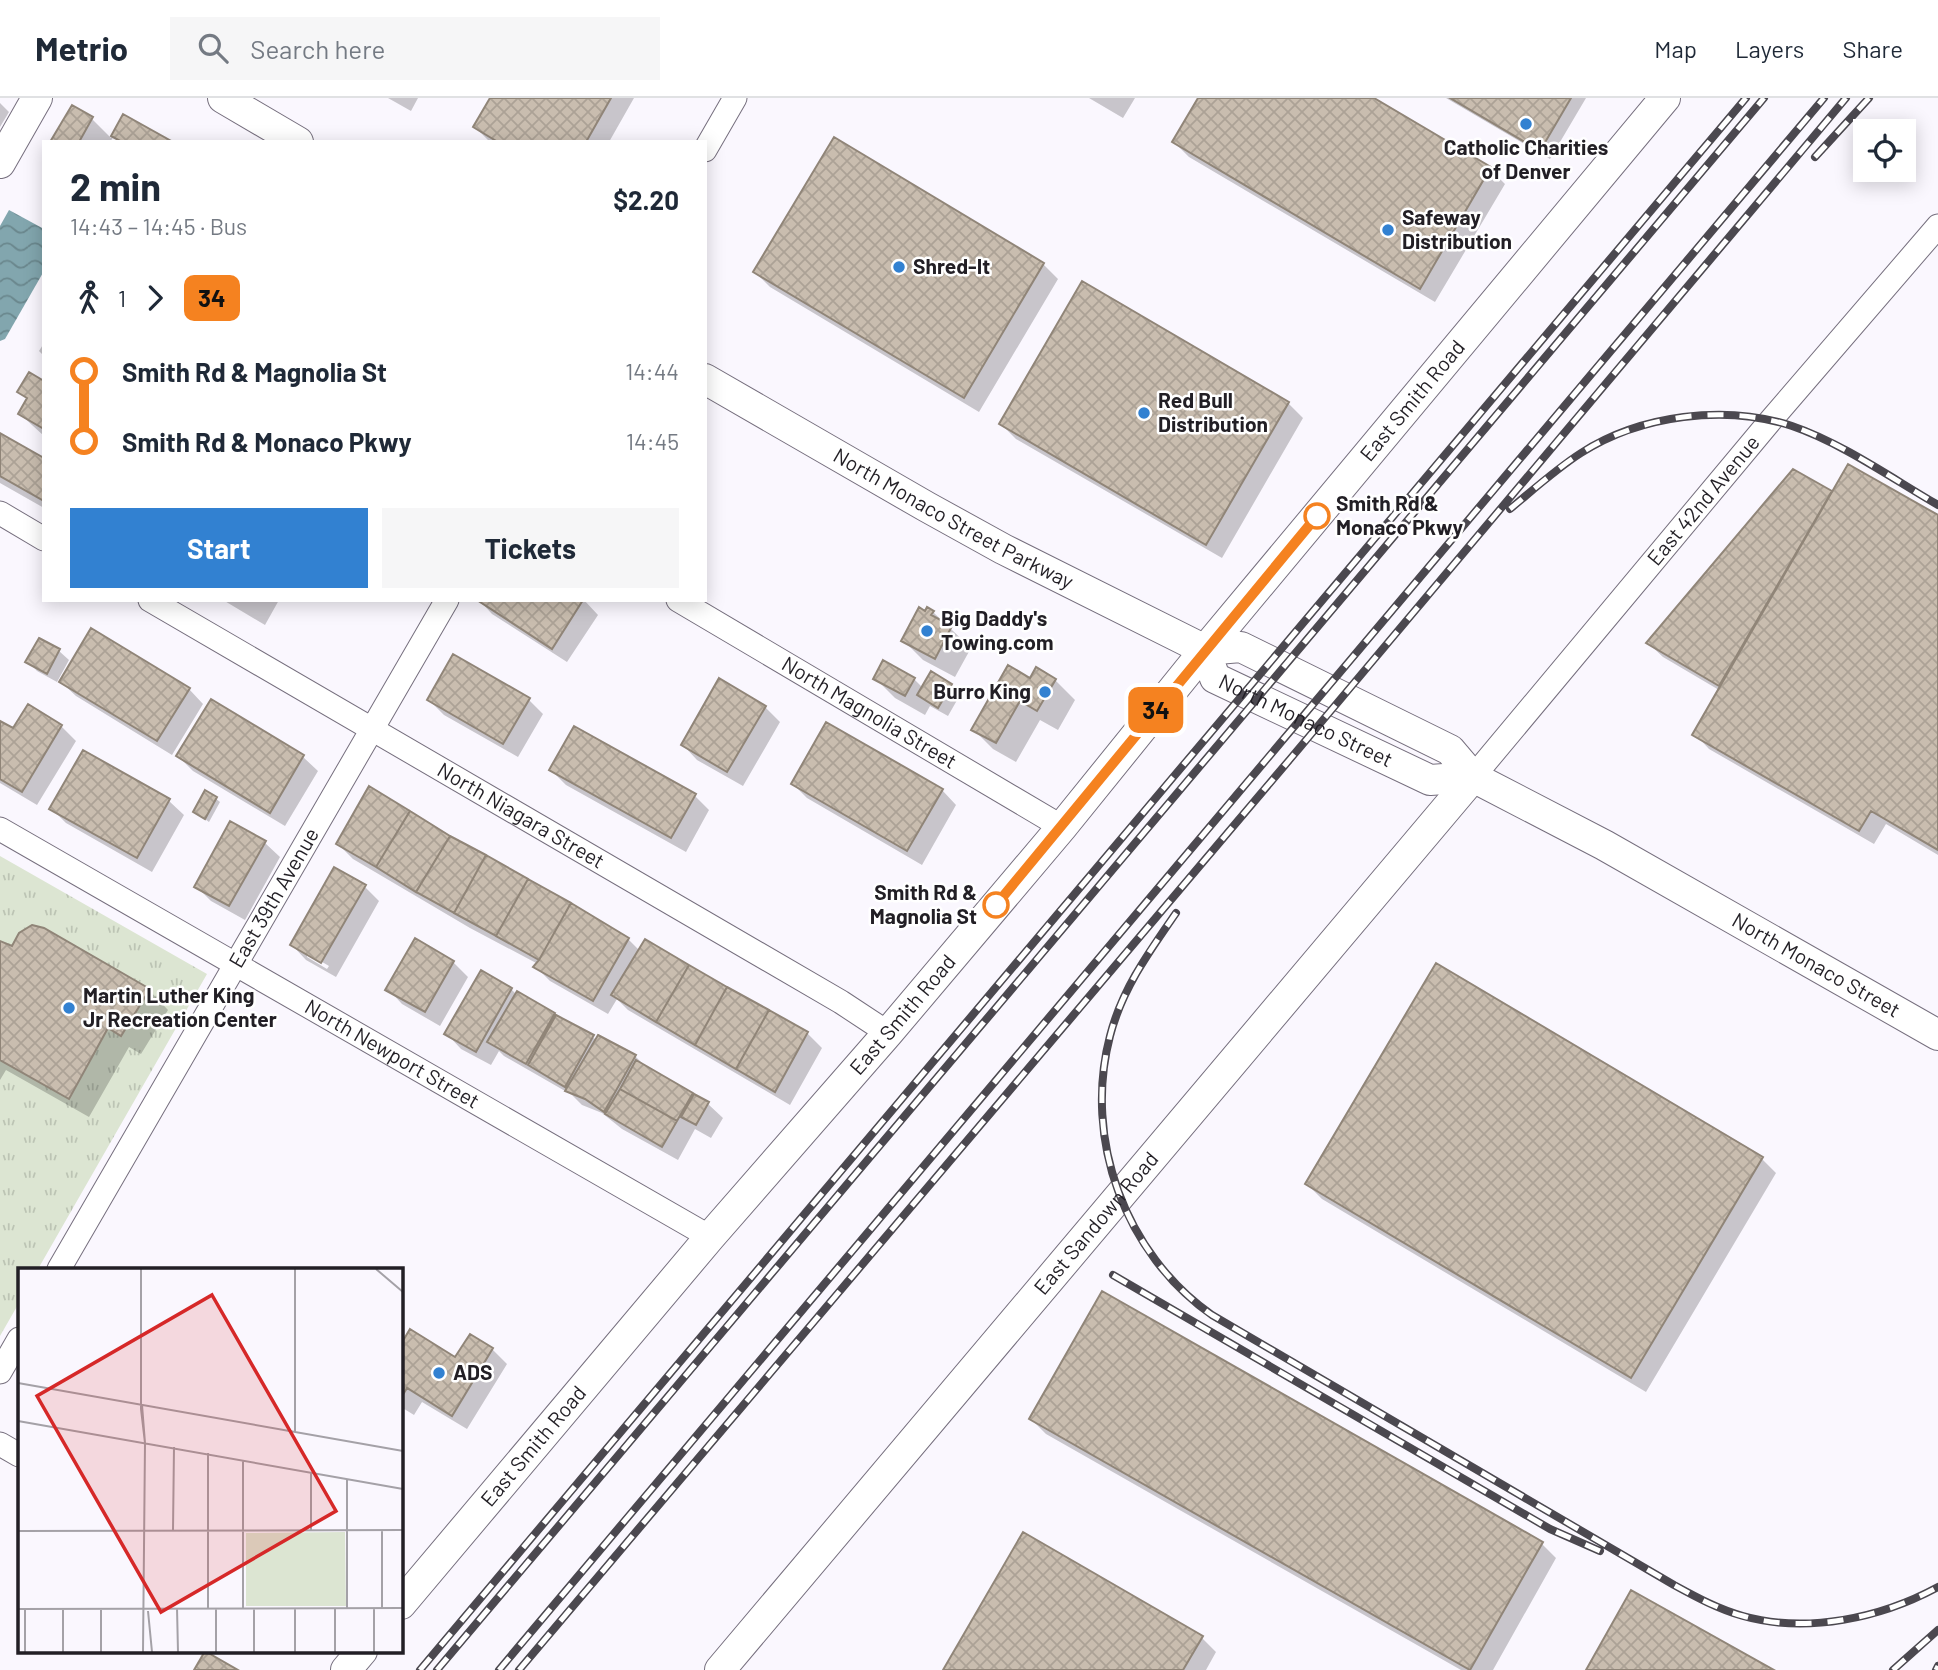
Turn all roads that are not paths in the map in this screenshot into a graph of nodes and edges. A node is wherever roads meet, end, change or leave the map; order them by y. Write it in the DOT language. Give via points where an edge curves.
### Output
graph roads {
  1 [pos="37,98"];
  2 [pos="223,98"];
  3 [pos="735,98"];
  4 [pos="1665,98"];
  5 [pos="295,140"];
  6 [pos="707,147"];
  7 [pos="0,163"];
  8 [pos="1938,226"];
  9 [pos="707,380"];
  10 [pos="0,513"];
  11 [pos="42,538"];
  12 [pos="153,602"];
  13 [pos="446,602"];
  14 [pos="681,602"];
  15 [pos="1205,650"];
  16 [pos="372,729"];
  17 [pos="1473,777"];
  18 [pos="1062,827"];
  19 [pos="0,829"];
  20 [pos="235,965"];
  21 [pos="888,1033"];
  22 [pos="1938,1035"];
  23 [pos="710,1237"];
  24 [pos="60,1268"];
  25 [pos="18,1341"];
  26 [pos="0,1372"];
  27 [pos="0,1444"];
  28 [pos="18,1454"];
  29 [pos="402,1603"];
  30 [pos="361,1652"];
  31 [pos="346,1670"];
  32 [pos="720,1670"];
  1 -- 7 [label="street"];
  2 -- 5 [label="street"];
  3 -- 6 [label="street"];
  4 -- 15 [label="street, East Smith Road"];
  8 -- 17 [label="street, East 42nd Avenue"];
  9 -- 15 [label="street, North Monaco Street Parkway" via="1003,550"];
  10 -- 11 [label="street"];
  12 -- 16 [label="street, North Niagara Street"];
  13 -- 16 [label="street, East 39th Avenue"];
  14 -- 18 [label="street, North Magnolia Street"];
  15 -- 17 [label="street, North Monaco Street" via="1241,647 1450,750"];
  15 -- 18 [label="street, East Smith Road"];
  16 -- 20 [label="street, East 39th Avenue"];
  16 -- 21 [label="street, North Niagara Street"];
  17 -- 22 [label="street, North Monaco Street" via="1616,851"];
  17 -- 32 [label="street, East Sandown Road"];
  18 -- 21 [label="street, East Smith Road"];
  19 -- 20 [label="street, North Newport Street"];
  20 -- 23 [label="street, North Newport Street"];
  20 -- 24 [label="street, East 39th Avenue"];
  21 -- 23 [label="street, East Smith Road"];
  23 -- 29 [label="street, East Smith Road"];
  25 -- 26 [label="street"];
  27 -- 28 [label="street"];
  30 -- 31 [label="street"];
}
